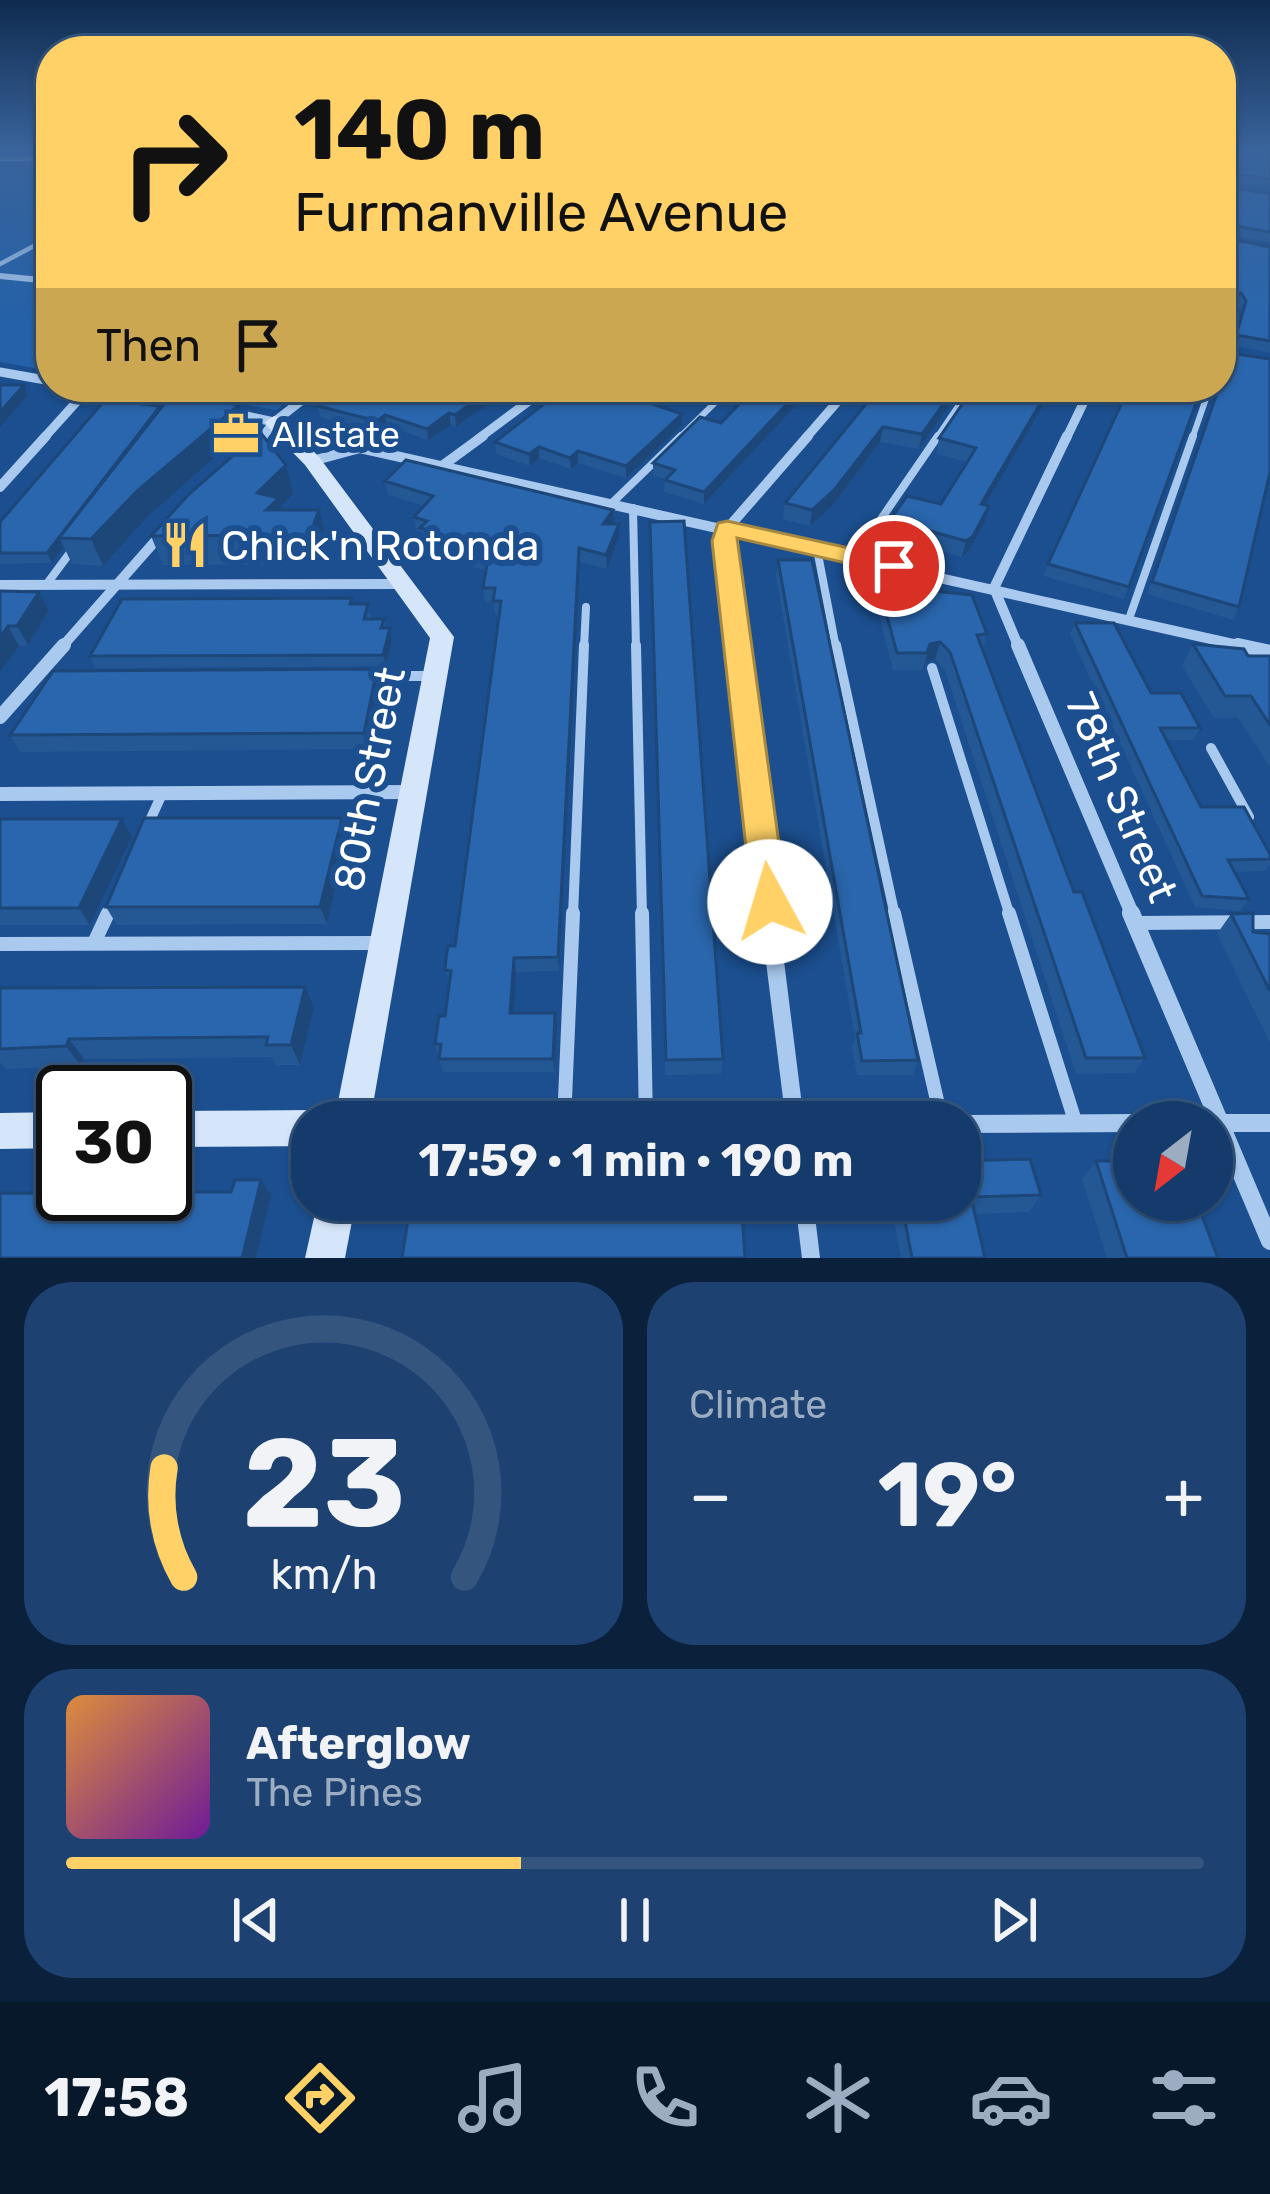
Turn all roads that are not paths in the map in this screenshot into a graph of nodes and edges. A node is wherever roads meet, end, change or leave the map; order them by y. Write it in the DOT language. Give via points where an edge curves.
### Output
graph roads {
  1 [pos="36,246"];
  2 [pos="0,264"];
  3 [pos="0,276"];
  4 [pos="36,280"];
  5 [pos="0,372"];
  6 [pos="36,378"];
  7 [pos="74,402"];
  8 [pos="176,402"];
  9 [pos="300,402"];
  10 [pos="528,402"];
  11 [pos="716,402"];
  12 [pos="837,402"];
  13 [pos="961,402"];
  14 [pos="1084,402"];
  15 [pos="1205,402"];
  16 [pos="182,403"];
  17 [pos="201,406"];
  18 [pos="220,410"];
  19 [pos="171,414"];
  20 [pos="274,422"];
  21 [pos="240,460"];
  22 [pos="312,461"];
  23 [pos="442,466"];
  24 [pos="0,487"];
  25 [pos="612,503"];
  26 [pos="633,508"];
  27 [pos="177,516"];
  28 [pos="727,529"];
  29 [pos="81,538"];
  30 [pos="817,549"];
  31 [pos="855,557"];
  32 [pos="404,584"];
  33 [pos="0,585"];
  34 [pos="46,585"];
  35 [pos="117,585"];
  36 [pos="994,588"];
  37 [pos="586,608"];
  38 [pos="1130,620"];
  39 [pos="1270,652"];
  40 [pos="932,668"];
  41 [pos="366,676"];
  42 [pos="437,676"];
  43 [pos="35,678"];
  44 [pos="57,678"];
  45 [pos="0,717"];
  46 [pos="1211,748"];
  47 [pos="416,792"];
  48 [pos="0,794"];
  49 [pos="162,794"];
  50 [pos="142,837"];
  51 [pos="1260,838"];
  52 [pos="123,879"];
  53 [pos="1136,922"];
  54 [pos="1270,922"];
  55 [pos="387,943"];
  56 [pos="0,944"];
  57 [pos="94,944"];
  58 [pos="356,1101"];
  59 [pos="565,1101"];
  60 [pos="646,1101"];
  61 [pos="792,1101"];
  62 [pos="937,1101"];
  63 [pos="1207,1101"];
  64 [pos="1233,1123"];
  65 [pos="1270,1123"];
  66 [pos="981,1124"];
  67 [pos="1076,1124"];
  68 [pos="1113,1124"];
  69 [pos="291,1128"];
  70 [pos="36,1130"];
  71 [pos="192,1130"];
  72 [pos="0,1131"];
  73 [pos="1233,1160"];
  74 [pos="333,1221"];
  75 [pos="807,1221"];
  76 [pos="1270,1241"];
  77 [pos="326,1258"];
  78 [pos="811,1258"];
  1 -- 2 [label="lane"];
  3 -- 4 [label="lane"];
  5 -- 6 [label="street"];
  7 -- 24 [label="street"];
  8 -- 16 [label="street"];
  9 -- 20 [label="street"];
  10 -- 23 [label="street"];
  11 -- 25 [label="lane"];
  12 -- 28 [label="street"];
  13 -- 31 [label="lane"];
  14 -- 36 [label="street"];
  15 -- 38 [label="lane"];
  16 -- 17 [label="street"];
  16 -- 19 [label="lane"];
  18 -- 20 [label="street"];
  20 -- 21 [label="street"];
  20 -- 22 [label="street, 80th Street"];
  22 -- 23 [label="street" via="360,448"];
  22 -- 32 [label="street, 80th Street"];
  23 -- 25 [label="street"];
  25 -- 26 [label="street"];
  26 -- 28 [label="street"];
  26 -- 60 [label="lane"];
  27 -- 35 [label="street"];
  28 -- 30 [label="street"];
  28 -- 61 [label="street"];
  29 -- 34 [label="lane"];
  30 -- 31 [label="street"];
  30 -- 62 [label="lane"];
  31 -- 36 [label="street"];
  32 -- 35 [label="street"];
  32 -- 42 [label="street, 80th Street" via="441,631"];
  33 -- 34 [label="street"];
  34 -- 35 [label="street"];
  35 -- 43 [label="street"];
  36 -- 38 [label="street"];
  36 -- 53 [label="street, 78th Street"];
  37 -- 59 [label="lane"];
  38 -- 39 [label="street"];
  40 -- 67 [label="lane"];
  41 -- 42 [label="lane"];
  42 -- 47 [label="street, 80th Street"];
  43 -- 44 [label="lane"];
  43 -- 45 [label="street"];
  46 -- 51 [label="lane"];
  47 -- 49 [label="street"];
  47 -- 55 [label="street, 80th Street"];
  48 -- 49 [label="street"];
  49 -- 50 [label="lane"];
  52 -- 57 [label="lane"];
  53 -- 54 [label="lane"];
  53 -- 63 [label="street, 78th Street"];
  55 -- 57 [label="lane"];
  55 -- 58 [label="street, 80th Street"];
  56 -- 57 [label="lane"];
  64 -- 65 [label="street"];
  66 -- 67 [label="street"];
  67 -- 68 [label="street"];
  69 -- 71 [label="street"];
  70 -- 72 [label="street"];
  73 -- 76 [label="street, 78th Street"];
  74 -- 77 [label="street"];
  75 -- 78 [label="street"];
}
